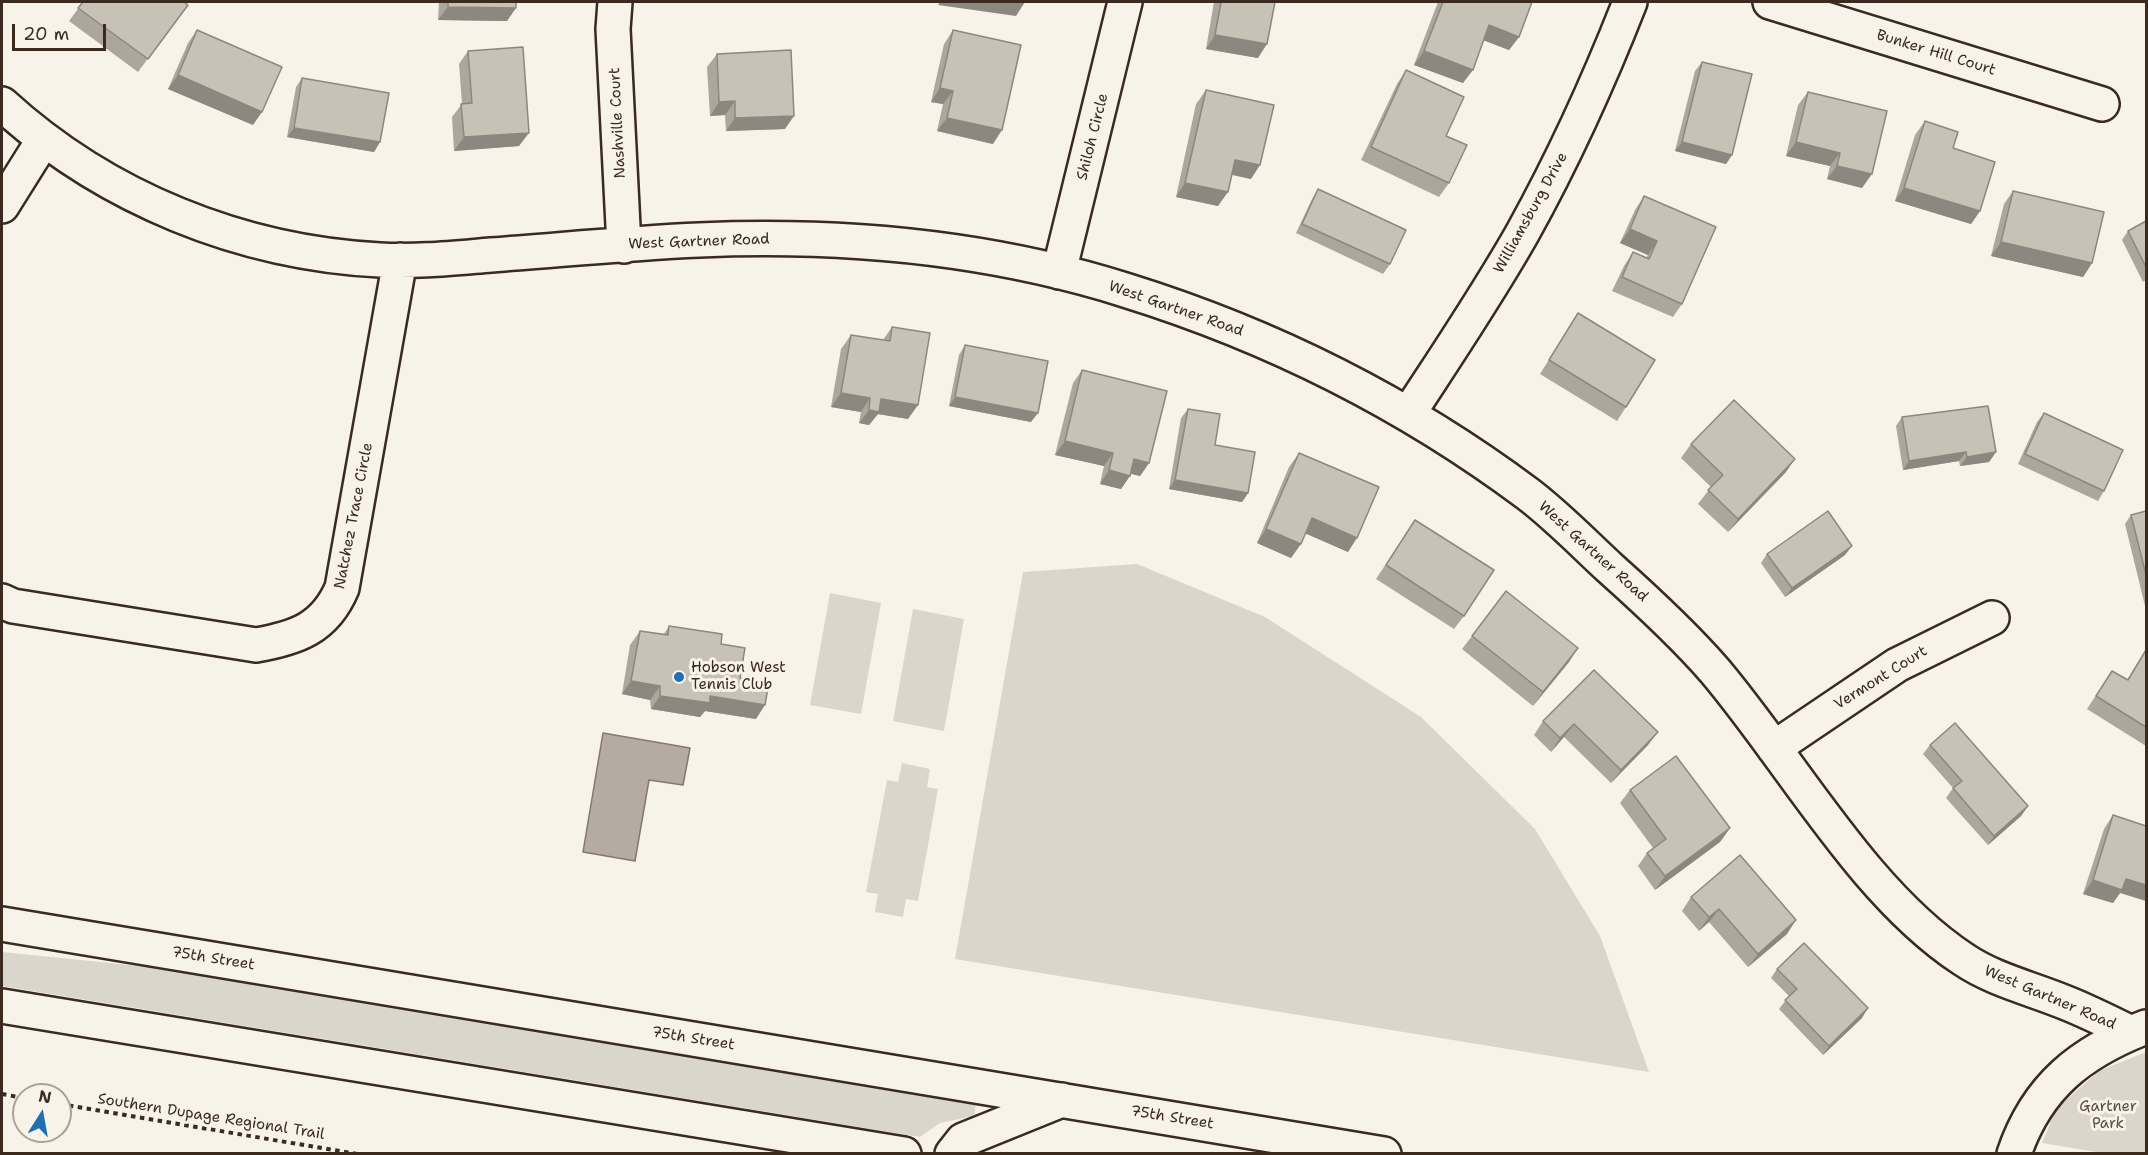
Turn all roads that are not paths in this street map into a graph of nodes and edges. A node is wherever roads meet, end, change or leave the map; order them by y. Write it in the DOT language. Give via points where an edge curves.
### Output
graph roads {
  1 [pos="615,2"];
  2 [pos="1125,2"];
  3 [pos="1630,2"];
  4 [pos="1770,2"];
  5 [pos="2,104"];
  6 [pos="2102,104"];
  7 [pos="44,139"];
  8 [pos="2,206"];
  9 [pos="624,246"];
  10 [pos="400,260"];
  11 [pos="1059,272"];
  12 [pos="1410,413"];
  13 [pos="2,601"];
  14 [pos="1992,618"];
  15 [pos="1774,748"];
  16 [pos="2,924"];
  17 [pos="2,1006"];
  18 [pos="2139,1030"];
  19 [pos="1062,1100"];
  20 [pos="904,1154"];
  21 [pos="952,1154"];
  22 [pos="1384,1154"];
  23 [pos="2014,1154"];
  1 -- 9 [label="street, Nashville Court"];
  2 -- 11 [label="street, Shiloh Circle"];
  3 -- 12 [label="street, Williamsburg Drive" via="1602,74 1556,170 1490,287"];
  4 -- 6 [label="street, Bunker Hill Court"];
  5 -- 7 [label="street, West Gartner Road"];
  7 -- 8 [label="street"];
  7 -- 10 [label="street, West Gartner Road" via="134,195 225,233 328,255"];
  9 -- 10 [label="street, West Gartner Road"];
  9 -- 11 [label="street, West Gartner Road" via="699,240 818,239 944,251"];
  10 -- 13 [label="street, Natchez Trace Circle" via="342,588 321,621 281,641 256,645 13,606"];
  11 -- 12 [label="street, West Gartner Road" via="1121,288 1243,331"];
  12 -- 15 [label="street, West Gartner Road" via="1533,498 1676,627 1718,674"];
  14 -- 15 [label="street, Vermont Court" via="1897,665"];
  15 -- 18 [label="street, West Gartner Road" via="1845,842 1905,911 1936,939 1999,979"];
  16 -- 19 [label="street, 75th Street"];
  17 -- 20 [label="street"];
  18 -- 23 [label="street, West Gartner Road" via="2099,1047 2070,1068 2034,1107"];
  19 -- 21 [label="street" via="963,1140"];
  19 -- 22 [label="street, 75th Street"];
}
